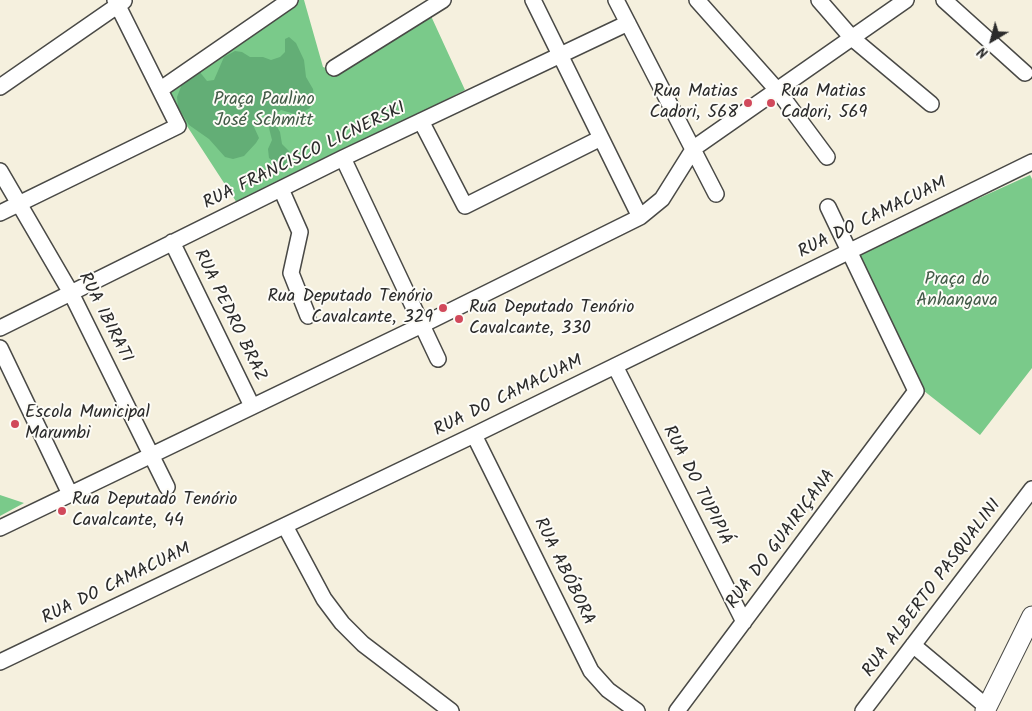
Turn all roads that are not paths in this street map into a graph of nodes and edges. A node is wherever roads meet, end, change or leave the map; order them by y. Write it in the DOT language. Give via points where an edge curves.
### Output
graph roads {
  1 [pos="290,0"];
  2 [pos="443,0"];
  3 [pos="533,0"];
  4 [pos="616,0"];
  5 [pos="697,0"];
  6 [pos="819,0"];
  7 [pos="906,0"];
  8 [pos="944,0"];
  9 [pos="120,2"];
  10 [pos="628,24"];
  11 [pos="852,38"];
  12 [pos="560,56"];
  13 [pos="334,68"];
  14 [pos="1025,73"];
  15 [pos="0,87"];
  16 [pos="161,89"];
  17 [pos="778,90"];
  18 [pos="932,104"];
  19 [pos="421,121"];
  20 [pos="601,138"];
  21 [pos="694,148"];
  22 [pos="827,156"];
  23 [pos="343,158"];
  24 [pos="1032,162"];
  25 [pos="0,170"];
  26 [pos="281,189"];
  27 [pos="716,194"];
  28 [pos="20,204"];
  29 [pos="828,207"];
  30 [pos="0,214"];
  31 [pos="640,217"];
  32 [pos="172,242"];
  33 [pos="849,252"];
  34 [pos="71,293"];
  35 [pos="308,316"];
  36 [pos="422,325"];
  37 [pos="0,328"];
  38 [pos="0,348"];
  39 [pos="438,359"];
  40 [pos="615,366"];
  41 [pos="252,406"];
  42 [pos="474,435"];
  43 [pos="151,455"];
  44 [pos="167,487"];
  45 [pos="1032,489"];
  46 [pos="70,494"];
  47 [pos="285,526"];
  48 [pos="0,528"];
  49 [pos="1032,616"];
  50 [pos="744,622"];
  51 [pos="913,645"];
  52 [pos="0,662"];
  53 [pos="986,709"];
  54 [pos="451,711"];
  55 [pos="637,711"];
  56 [pos="677,711"];
  57 [pos="863,711"];
  1 -- 16 [label="street"];
  2 -- 13 [label="street"];
  3 -- 12 [label="street"];
  4 -- 10 [label="street"];
  5 -- 17 [label="street"];
  6 -- 11 [label="street"];
  7 -- 11 [label="street"];
  8 -- 14 [label="street"];
  9 -- 15 [label="street"];
  9 -- 16 [label="street"];
  10 -- 12 [label="street, RUA FRANCISCO LICNERSKI"];
  10 -- 21 [label="street"];
  11 -- 17 [label="street"];
  11 -- 18 [label="street"];
  12 -- 19 [label="street, RUA FRANCISCO LICNERSKI"];
  12 -- 20 [label="street"];
  16 -- 28 [label="street" via="178,126"];
  17 -- 21 [label="street"];
  17 -- 22 [label="street"];
  19 -- 20 [label="street" via="465,206"];
  19 -- 23 [label="street, RUA FRANCISCO LICNERSKI"];
  20 -- 31 [label="street"];
  21 -- 27 [label="street"];
  21 -- 31 [label="street" via="662,199"];
  23 -- 26 [label="street, RUA FRANCISCO LICNERSKI"];
  23 -- 36 [label="street"];
  24 -- 33 [label="street, RUA DO CAMACUAM"];
  25 -- 28 [label="street, RUA IBIRATI"];
  26 -- 32 [label="street, RUA FRANCISCO LICNERSKI"];
  26 -- 35 [label="street" via="300,232 291,273"];
  28 -- 30 [label="street"];
  28 -- 34 [label="street, RUA IBIRATI"];
  29 -- 33 [label="street"];
  31 -- 36 [label="street"];
  32 -- 34 [label="street, RUA FRANCISCO LICNERSKI"];
  32 -- 41 [label="street, RUA PEDRO BRAZ"];
  33 -- 40 [label="street, RUA DO CAMACUAM"];
  33 -- 50 [label="street, RUA DO GUAIRIÇANA" via="916,391"];
  34 -- 37 [label="street, RUA FRANCISCO LICNERSKI"];
  34 -- 43 [label="street, RUA IBIRATI"];
  36 -- 39 [label="street"];
  36 -- 41 [label="street"];
  38 -- 46 [label="street"];
  40 -- 42 [label="street, RUA DO CAMACUAM"];
  40 -- 50 [label="street, RUA DO TUPIPIÁ"];
  41 -- 43 [label="street"];
  42 -- 47 [label="street, RUA DO CAMACUAM"];
  42 -- 55 [label="street, RUA ABÓBORA" via="591,671 608,690"];
  43 -- 44 [label="street, RUA IBIRATI"];
  43 -- 46 [label="street"];
  45 -- 51 [label="street, RUA ALBERTO PASQUALINI"];
  46 -- 48 [label="street"];
  47 -- 52 [label="street, RUA DO CAMACUAM"];
  47 -- 54 [label="street" via="324,599 342,623 363,644"];
  49 -- 53 [label="main road"];
  50 -- 56 [label="street, RUA DO GUAIRIÇANA"];
  51 -- 53 [label="street"];
  51 -- 57 [label="street, RUA ALBERTO PASQUALINI"];
}
